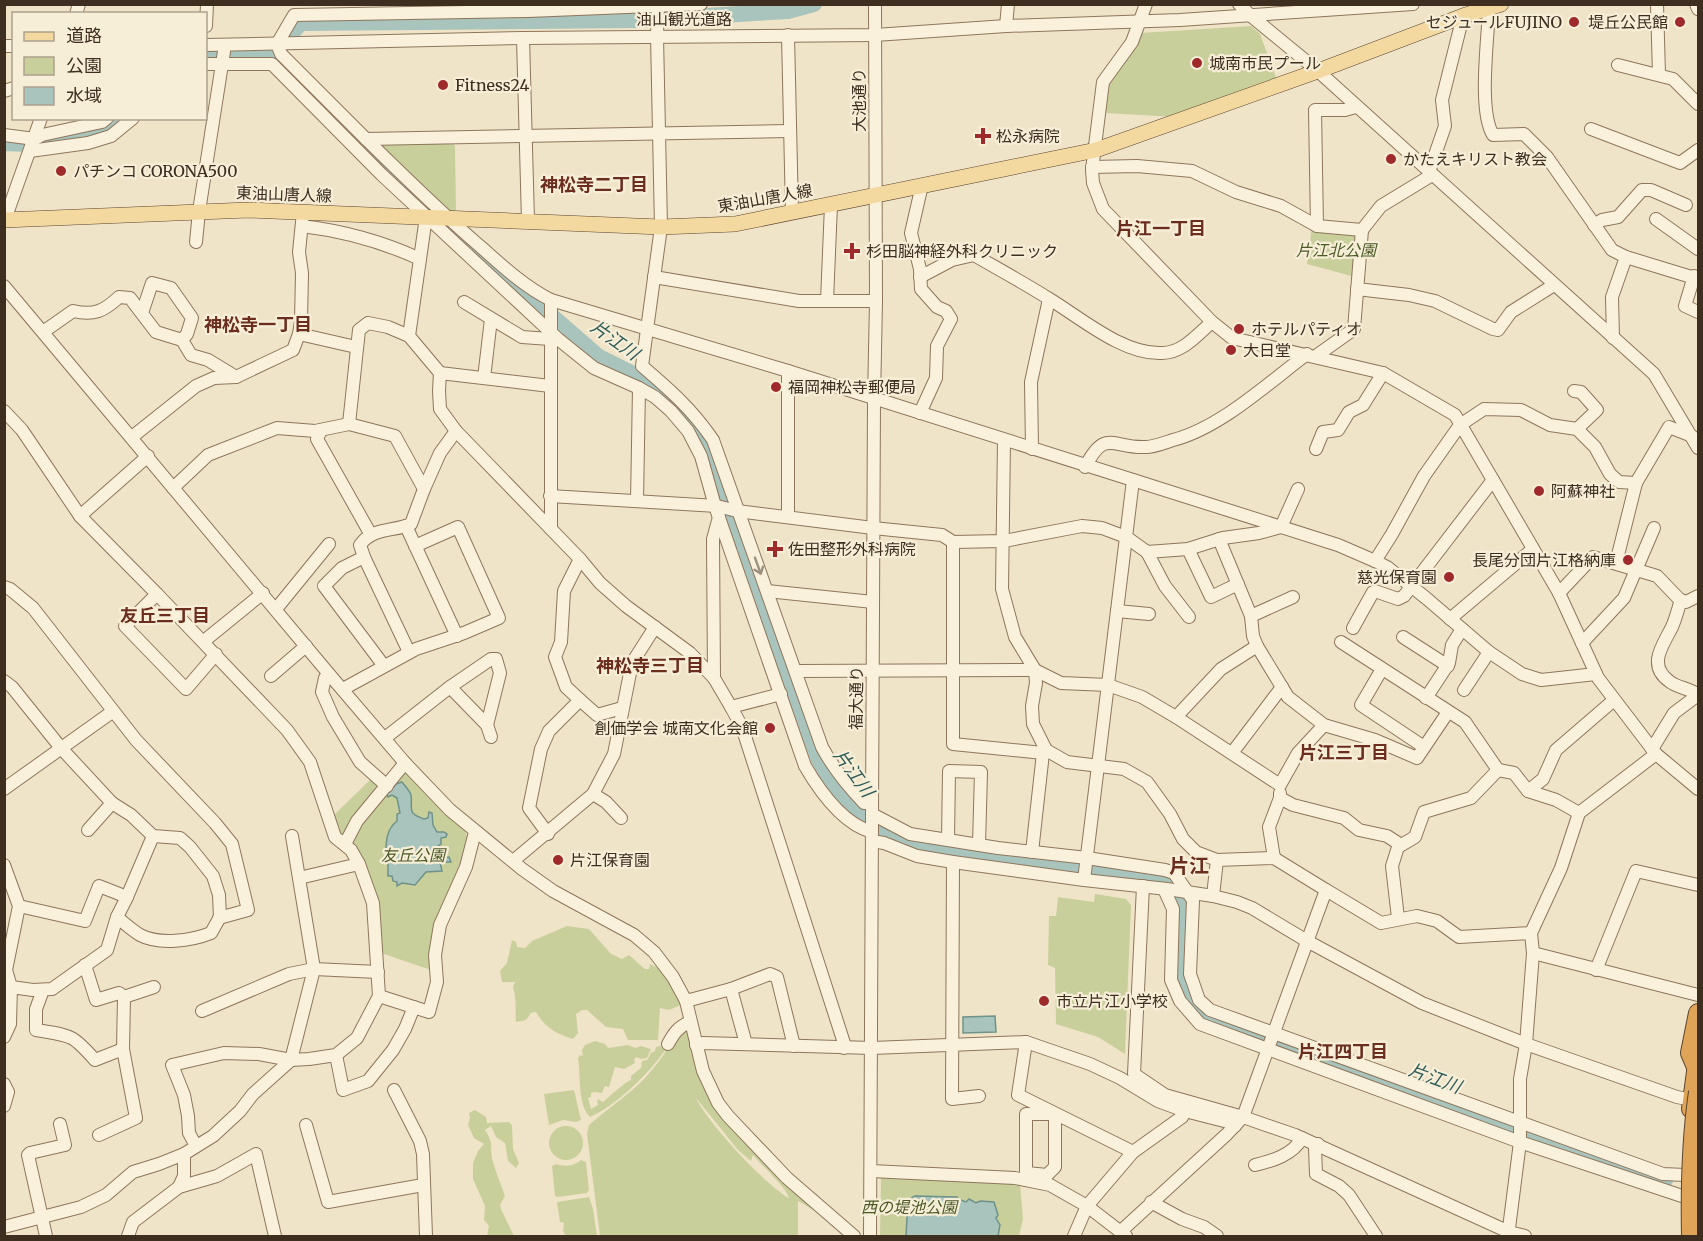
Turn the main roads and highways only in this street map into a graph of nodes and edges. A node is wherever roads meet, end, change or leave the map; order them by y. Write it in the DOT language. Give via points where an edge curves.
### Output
graph roads {
  1 [pos="1495,6"];
  2 [pos="7,215"];
  3 [pos="1698,1013"];
  4 [pos="1697,1062"];
  5 [pos="1696,1097"];
  6 [pos="1692,1177"];
  7 [pos="1686,1236"];
  8 [pos="1691,1236"];
  1 -- 2 [label="main road, 東油山唐人線" via="1096,150 735,224 661,227 428,218 303,219 199,211"];
  3 -- 4 [label="highway" via="1690,1053"];
  4 -- 5 [label="highway"];
  5 -- 6 [label="highway"];
  5 -- 8 [label="highway, bridge"];
  6 -- 7 [label="highway" via="1685,1197"];
}
